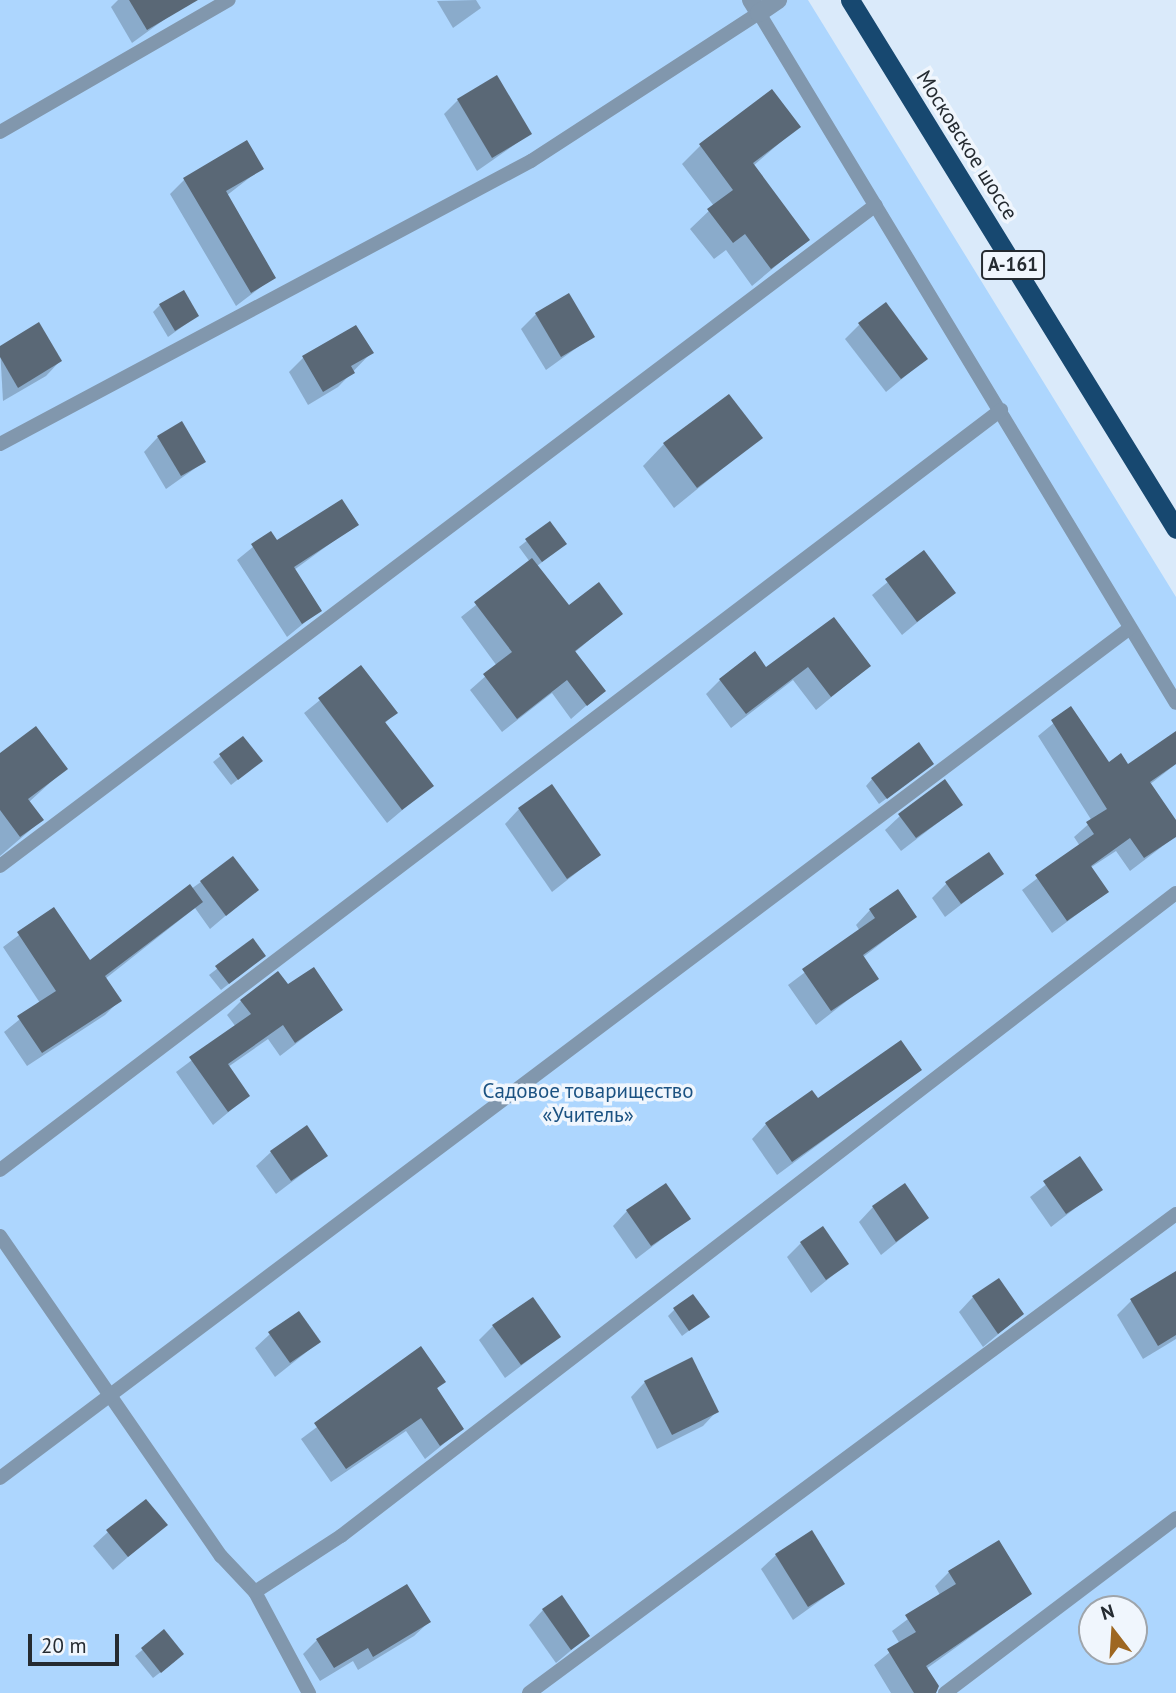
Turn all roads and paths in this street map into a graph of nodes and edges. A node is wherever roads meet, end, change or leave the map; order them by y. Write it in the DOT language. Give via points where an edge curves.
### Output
graph roads {
  1 [pos="229,0"];
  2 [pos="778,0"];
  3 [pos="850,0"];
  4 [pos="755,7"];
  5 [pos="0,132"];
  6 [pos="876,205"];
  7 [pos="1001,410"];
  8 [pos="0,444"];
  9 [pos="1176,529"];
  10 [pos="1130,628"];
  11 [pos="1176,704"];
  12 [pos="0,866"];
  13 [pos="1176,893"];
  14 [pos="0,1170"];
  15 [pos="1176,1214"];
  16 [pos="0,1236"];
  17 [pos="110,1399"];
  18 [pos="0,1478"];
  19 [pos="1176,1518"];
  20 [pos="255,1592"];
  21 [pos="309,1693"];
  22 [pos="529,1693"];
  23 [pos="945,1693"];
  1 -- 5 [label="lane"];
  2 -- 4 [label="street"];
  3 -- 9 [label="highway, Московское шоссе / А-161"];
  4 -- 6 [label="lane"];
  4 -- 8 [label="lane" via="531,161"];
  6 -- 7 [label="lane"];
  6 -- 12 [label="lane"];
  7 -- 10 [label="lane"];
  7 -- 14 [label="lane"];
  10 -- 11 [label="lane"];
  10 -- 17 [label="lane"];
  13 -- 20 [label="lane" via="341,1536"];
  15 -- 22 [label="lane"];
  16 -- 17 [label="lane"];
  17 -- 18 [label="lane"];
  17 -- 20 [label="lane" via="221,1556"];
  19 -- 23 [label="lane"];
  20 -- 21 [label="lane"];
}
